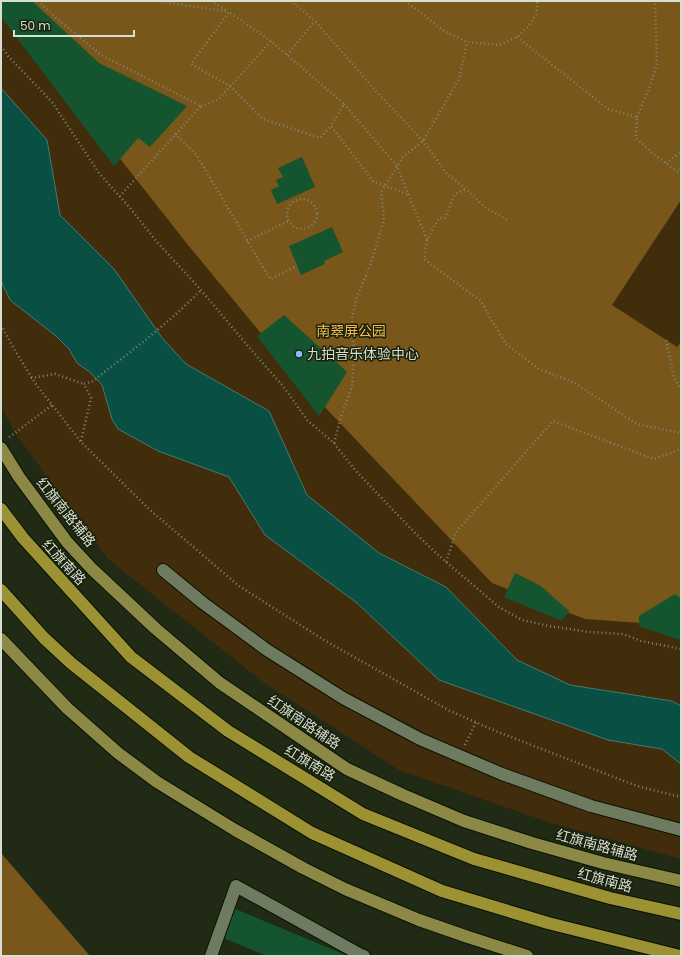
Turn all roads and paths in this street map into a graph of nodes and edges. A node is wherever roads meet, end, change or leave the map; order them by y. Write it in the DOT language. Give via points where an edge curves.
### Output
graph roads {
  1 [pos="38,1"];
  2 [pos="158,1"];
  3 [pos="211,1"];
  4 [pos="291,1"];
  5 [pos="405,1"];
  6 [pos="537,1"];
  7 [pos="655,1"];
  8 [pos="229,12"];
  9 [pos="315,21"];
  10 [pos="517,37"];
  11 [pos="271,41"];
  12 [pos="467,42"];
  13 [pos="1,46"];
  14 [pos="287,55"];
  15 [pos="230,86"];
  16 [pos="344,104"];
  17 [pos="201,106"];
  18 [pos="637,117"];
  19 [pos="331,126"];
  20 [pos="176,134"];
  21 [pos="423,141"];
  22 [pos="681,152"];
  23 [pos="666,163"];
  24 [pos="397,166"];
  25 [pos="681,170"];
  26 [pos="385,186"];
  27 [pos="466,189"];
  28 [pos="409,195"];
  29 [pos="120,196"];
  30 [pos="508,220"];
  31 [pos="289,221"];
  32 [pos="427,240"];
  33 [pos="247,241"];
  34 [pos="297,266"];
  35 [pos="201,290"];
  36 [pos="1,325"];
  37 [pos="666,340"];
  38 [pos="31,378"];
  39 [pos="84,384"];
  40 [pos="681,388"];
  41 [pos="52,405"];
  42 [pos="681,433"];
  43 [pos="81,442"];
  44 [pos="3,443"];
  45 [pos="334,443"];
  46 [pos="681,449"];
  47 [pos="1,509"];
  48 [pos="446,562"];
  49 [pos="163,570"];
  50 [pos="1,590"];
  51 [pos="1,639"];
  52 [pos="681,649"];
  53 [pos="476,722"];
  54 [pos="460,756"];
  55 [pos="681,797"];
  56 [pos="681,830"];
  57 [pos="681,881"];
  58 [pos="681,914"];
  59 [pos="211,956"];
  60 [pos="364,956"];
  61 [pos="527,956"];
  62 [pos="680,956"];
  1 -- 17 [label="path" via="101,55"];
  2 -- 8 [label="path"];
  3 -- 8 [label="path"];
  4 -- 9 [label="path"];
  5 -- 12 [label="path" via="444,31"];
  6 -- 10 [label="path" via="537,13 528,27"];
  7 -- 18 [label="path" via="657,64"];
  8 -- 11 [label="path"];
  8 -- 15 [label="path" via="191,64"];
  9 -- 14 [label="path"];
  9 -- 21 [label="path"];
  10 -- 12 [label="path" via="499,45"];
  10 -- 18 [label="path" via="608,108"];
  11 -- 14 [label="path"];
  11 -- 15 [label="path"];
  12 -- 21 [label="path" via="459,79"];
  13 -- 29 [label="path" via="52,102 99,173"];
  14 -- 16 [label="path"];
  15 -- 17 [label="path" via="218,100"];
  15 -- 19 [label="path" via="264,119 320,138"];
  16 -- 19 [label="path"];
  16 -- 24 [label="path"];
  17 -- 20 [label="path"];
  18 -- 23 [label="path" via="636,138"];
  19 -- 26 [label="path" via="373,182"];
  20 -- 29 [label="path"];
  20 -- 33 [label="path" via="196,154"];
  21 -- 24 [label="path" via="402,157"];
  21 -- 27 [label="path" via="447,174"];
  22 -- 23 [label="path"];
  23 -- 25 [label="path" via="678,172"];
  24 -- 26 [label="path"];
  24 -- 28 [label="path"];
  26 -- 28 [label="path"];
  26 -- 45 [label="path" via="381,192 384,220 352,318 352,386"];
  27 -- 30 [label="path" via="486,208"];
  27 -- 32 [label="path" via="455,194 446,218 439,218"];
  28 -- 32 [label="path"];
  29 -- 35 [label="path"];
  31 -- 31 [label="path" via="287,212 295,201 309,201 315,208 316,218 306,229 296,228"];
  31 -- 33 [label="path"];
  32 -- 42 [label="path" via="424,259 481,301 506,344 539,369 575,383 637,424"];
  33 -- 34 [label="path" via="270,279"];
  35 -- 39 [label="path" via="163,326 93,381"];
  35 -- 45 [label="path" via="283,386 308,420"];
  36 -- 38 [label="path"];
  37 -- 40 [label="path" via="674,378"];
  38 -- 39 [label="path" via="55,374"];
  38 -- 41 [label="path"];
  39 -- 43 [label="path" via="91,398"];
  41 -- 43 [label="path"];
  41 -- 44 [label="path"];
  43 -- 53 [label="path" via="150,510 239,586 324,640 450,711"];
  44 -- 57 [label="main road, 红旗南路辅路" via="19,477 67,542 92,569 156,629 220,683 347,768 464,821 603,863"];
  45 -- 48 [label="path" via="355,470 400,518"];
  46 -- 48 [label="path" via="654,459 553,421 456,532"];
  47 -- 58 [label="highway, 红旗南路" via="22,538 132,657 228,731 363,814 474,859 610,898"];
  48 -- 52 [label="path" via="499,607 522,620 589,632 622,634 641,641"];
  49 -- 54 [label="street" via="267,650 343,698 420,739"];
  50 -- 62 [label="highway" via="44,638 188,757 312,833 442,891 548,923"];
  51 -- 61 [label="main road" via="67,708 118,753 157,782 235,830 345,889 419,920"];
  53 -- 54 [label="path"];
  53 -- 55 [label="path" via="637,786"];
  54 -- 56 [label="street" via="591,806"];
  59 -- 60 [label="street" via="236,886"];
}
